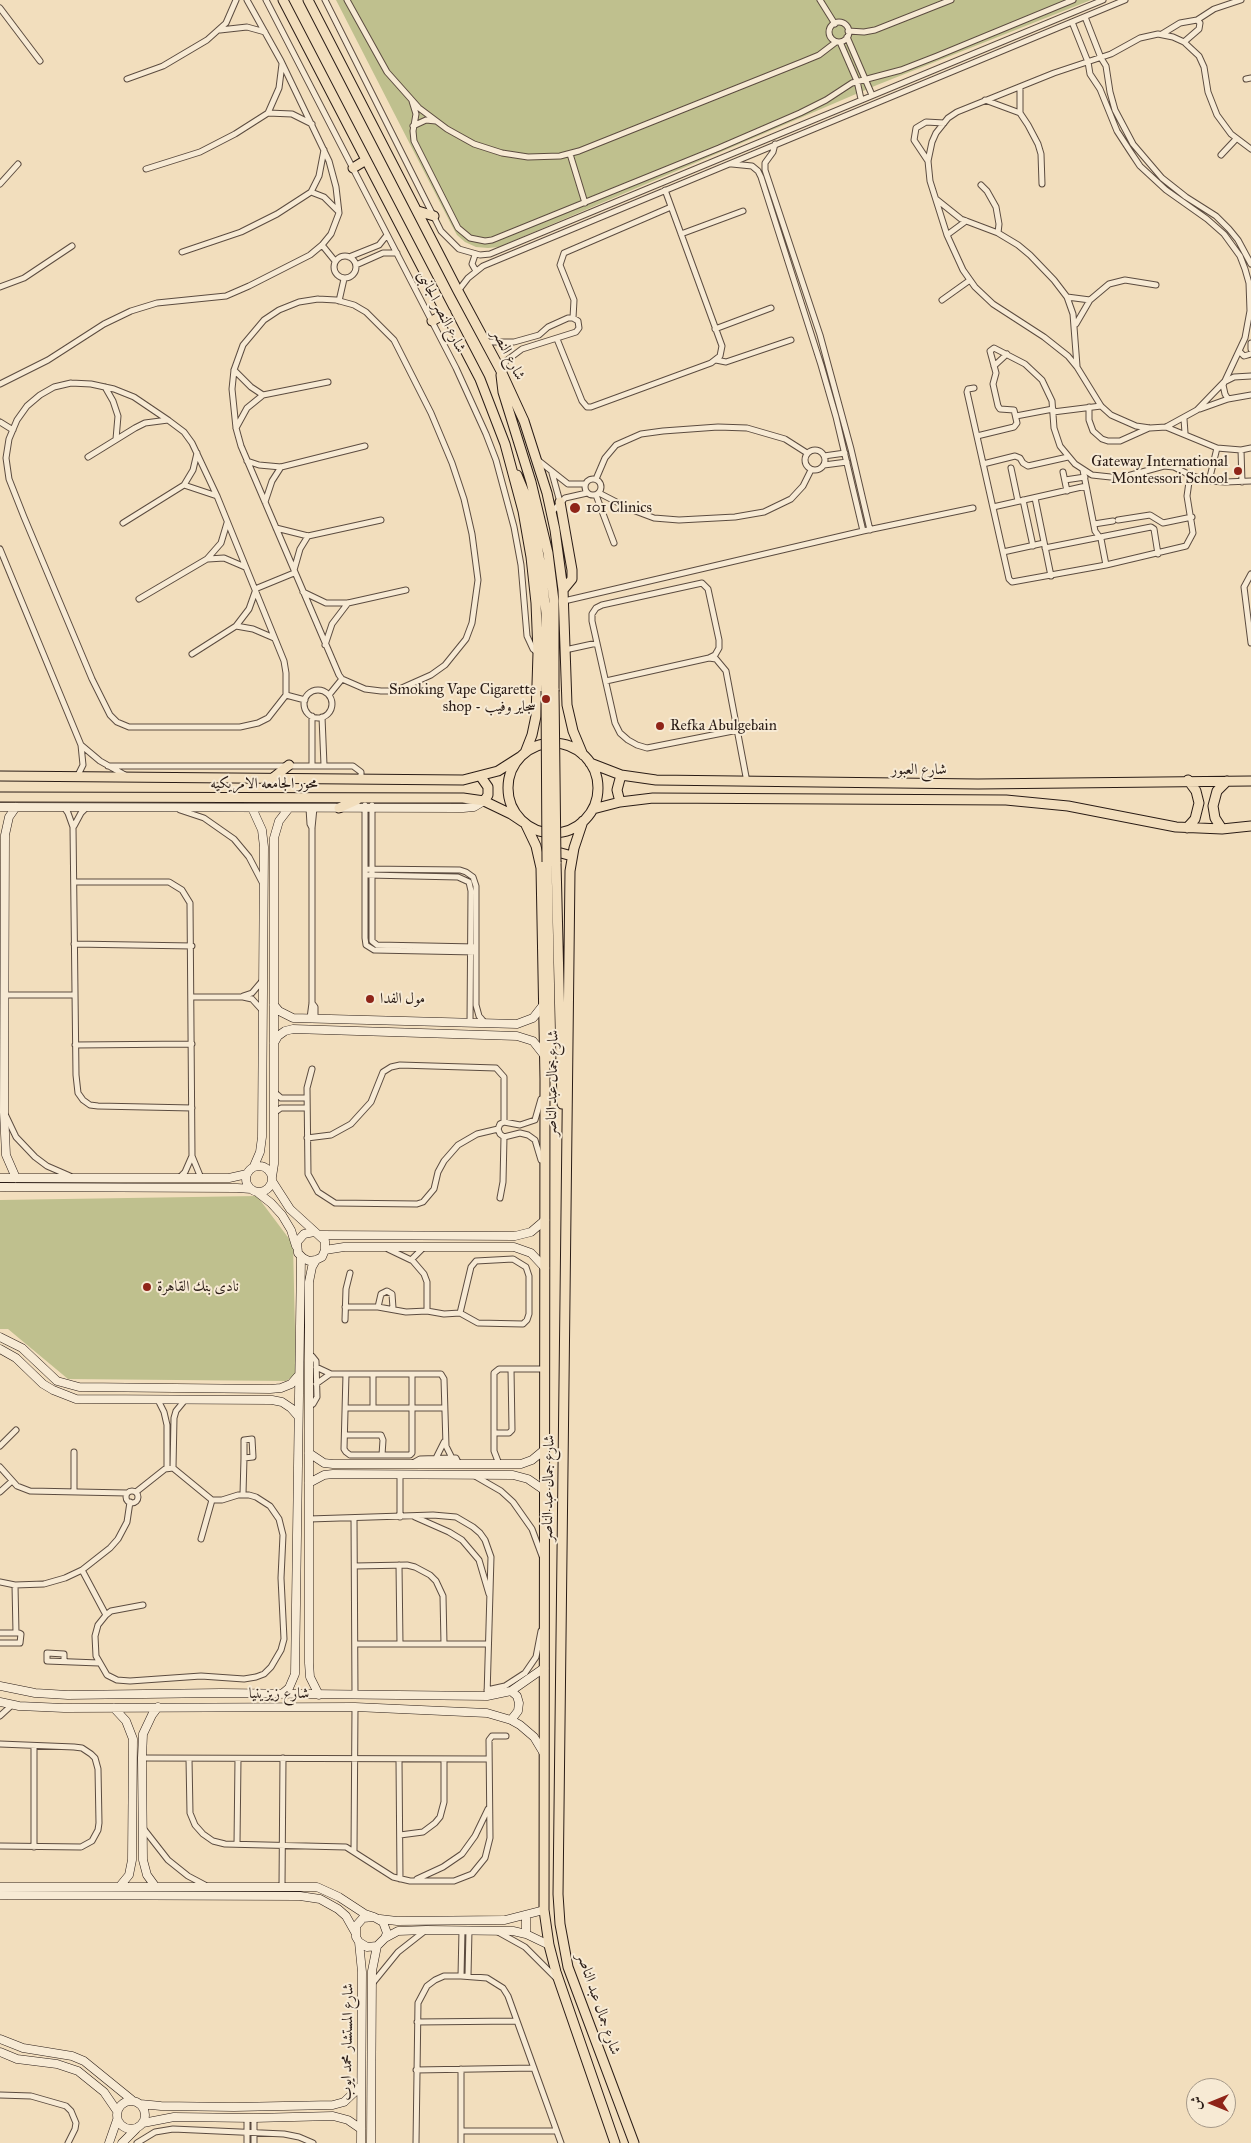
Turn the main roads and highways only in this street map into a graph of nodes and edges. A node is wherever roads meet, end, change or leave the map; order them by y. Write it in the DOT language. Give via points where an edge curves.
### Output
graph roads {
  1 [pos="283,0"];
  2 [pos="308,0"];
  3 [pos="366,160"];
  4 [pos="353,168"];
  5 [pos="418,211"];
  6 [pos="434,216"];
  7 [pos="446,312"];
  8 [pos="432,321"];
  9 [pos="501,371"];
  10 [pos="512,466"];
  11 [pos="560,502"];
  12 [pos="563,590"];
  13 [pos="550,691"];
  14 [pos="568,714"];
  15 [pos="536,716"];
  16 [pos="522,755"];
  17 [pos="583,755"];
  18 [pos="590,763"];
  19 [pos="289,765"];
  20 [pos="0,776"];
  21 [pos="621,776"];
  22 [pos="481,777"];
  23 [pos="273,778"];
  24 [pos="1188,780"];
  25 [pos="1227,780"];
  26 [pos="1251,781"];
  27 [pos="0,797"];
  28 [pos="53,797"];
  29 [pos="366,798"];
  30 [pos="484,802"];
  31 [pos="620,802"];
  32 [pos="53,807"];
  33 [pos="339,808"];
  34 [pos="593,809"];
  35 [pos="583,822"];
  36 [pos="524,824"];
  37 [pos="1251,826"];
  38 [pos="1187,828"];
  39 [pos="1222,829"];
  40 [pos="572,856"];
  41 [pos="548,862"];
  42 [pos="545,1079"];
  43 [pos="567,1121"];
  44 [pos="615,2143"];
  45 [pos="634,2143"];
  1 -- 3 [label="main road"];
  2 -- 5 [label="main road, شارع النصر"];
  3 -- 4 [label="main road"];
  3 -- 7 [label="main road"];
  5 -- 6 [label="main road"];
  5 -- 9 [label="main road, شارع النصر"];
  7 -- 8 [label="main road"];
  7 -- 10 [label="main road" via="480,379"];
  9 -- 12 [label="main road, شارع النصر" via="519,408 537,460 551,513"];
  9 -- 13 [label="main road" via="503,392 531,482 548,553 554,601"];
  10 -- 13 [label="main road" via="528,498 541,567"];
  10 -- 15 [label="main road" via="531,557 538,653"];
  11 -- 12 [label="main road" via="572,570 572,579"];
  12 -- 14 [label="main road, شارع النصر"];
  13 -- 41 [label="main road, bridge"];
  14 -- 15 [label="main road" via="564,723 555,727 545,726"];
  14 -- 17 [label="main road, شارع النصر"];
  15 -- 16 [label="main road" via="532,735"];
  16 -- 17 [label="main road" via="554,743"];
  16 -- 22 [label="main road, محور الجامعه الامريكيه" via="498,772"];
  16 -- 36 [label="main road" via="513,767 508,790 512,808"];
  17 -- 18 [label="main road"];
  18 -- 21 [label="main road, شارع العبور"];
  18 -- 34 [label="main road" via="598,786"];
  19 -- 23 [label="main road"];
  20 -- 23 [label="main road, محور الجامعه الامريكيه"];
  21 -- 24 [label="main road, شارع العبور" via="647,780 978,784"];
  21 -- 31 [label="main road" via="617,790"];
  22 -- 23 [label="main road, محور الجامعه الامريكيه" via="463,780"];
  22 -- 30 [label="main road" via="488,787"];
  24 -- 25 [label="main road, شارع العبور"];
  24 -- 38 [label="main road" via="1196,790 1200,804 1197,815"];
  25 -- 26 [label="main road, شارع العبور"];
  25 -- 39 [label="main road" via="1217,791 1213,806 1215,818"];
  27 -- 28 [label="main road, محور الجامعه الامريكيه"];
  28 -- 29 [label="main road, محور الجامعه الامريكيه"];
  28 -- 32 [label="main road"];
  29 -- 30 [label="main road, محور الجامعه الامريكيه" via="463,798"];
  29 -- 33 [label="main road"];
  30 -- 36 [label="main road, محور الجامعه الامريكيه"];
  31 -- 34 [label="main road, شارع العبور"];
  31 -- 38 [label="main road, شارع العبور" via="653,798 1006,800 1068,806"];
  34 -- 35 [label="main road"];
  35 -- 36 [label="main road" via="560,833 542,832"];
  35 -- 40 [label="main road, شارع جمال عبد الناصر"];
  36 -- 41 [label="main road, شارع جمال عبد الناصر"];
  37 -- 39 [label="main road, شارع العبور"];
  38 -- 39 [label="main road, شارع العبور"];
  40 -- 41 [label="main road" via="557,852 546,856"];
  40 -- 43 [label="main road, شارع جمال عبد الناصر"];
  41 -- 42 [label="main road, شارع جمال عبد الناصر"];
  41 -- 42 [label="main road" via="551,1059"];
  41 -- 43 [label="main road" via="560,1087"];
  42 -- 44 [label="main road, شارع جمال عبد الناصر" via="544,1910 559,1981"];
  43 -- 45 [label="main road, شارع جمال عبد الناصر" via="559,1909 565,1953 573,1981"];
}
